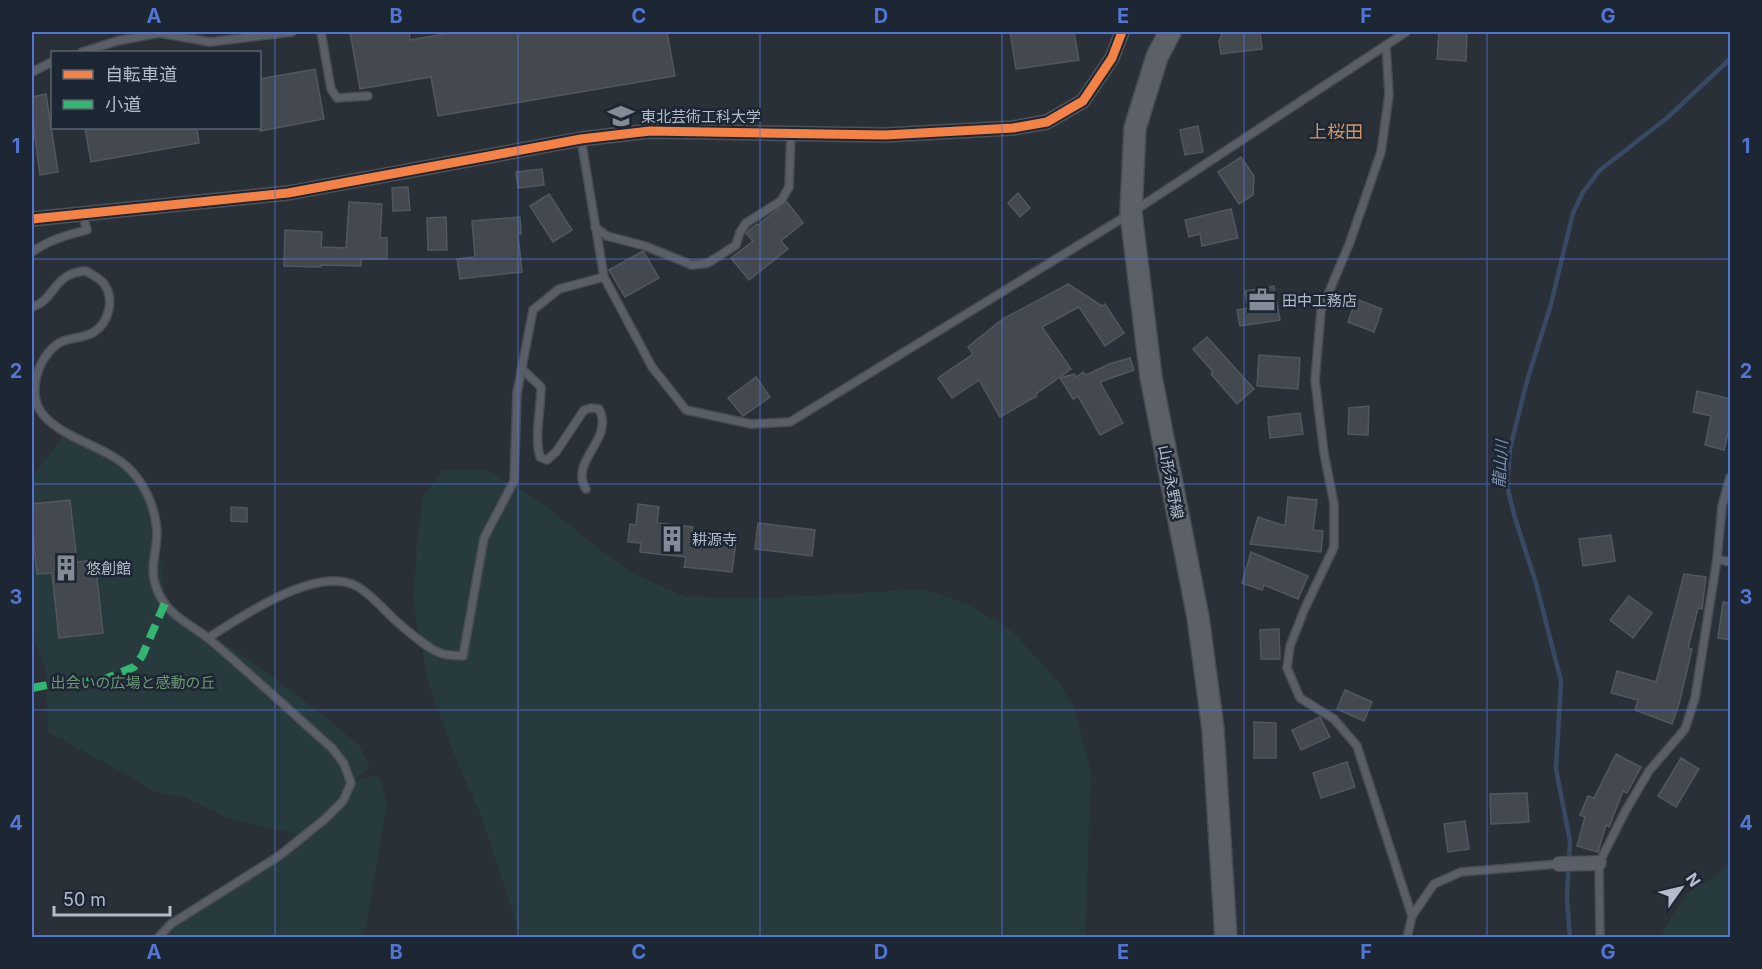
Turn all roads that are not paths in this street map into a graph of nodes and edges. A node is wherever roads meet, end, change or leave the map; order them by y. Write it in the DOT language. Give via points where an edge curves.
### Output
graph roads {
  1 [pos="292,32"];
  2 [pos="321,32"];
  3 [pos="1122,32"];
  4 [pos="1170,32"];
  5 [pos="1406,32"];
  6 [pos="1386,45"];
  7 [pos="85,51"];
  8 [pos="51,62"];
  9 [pos="32,72"];
  10 [pos="368,96"];
  11 [pos="791,134"];
  12 [pos="581,139"];
  13 [pos="82,213"];
  14 [pos="1131,213"];
  15 [pos="32,219"];
  16 [pos="595,227"];
  17 [pos="32,252"];
  18 [pos="604,277"];
  19 [pos="32,307"];
  20 [pos="522,369"];
  21 [pos="1731,477"];
  22 [pos="586,489"];
  23 [pos="1717,559"];
  24 [pos="1731,562"];
  25 [pos="208,638"];
  26 [pos="1599,863"];
  27 [pos="1558,864"];
  28 [pos="1412,916"];
  29 [pos="158,938"];
  30 [pos="1226,938"];
  31 [pos="1407,938"];
  32 [pos="1600,938"];
  1 -- 7 [label="lane" via="210,42 159,33"];
  2 -- 10 [label="lane" via="331,89 337,98"];
  3 -- 11 [label="street" via="1112,58 1083,101 1047,122 1013,128 885,135"];
  4 -- 14 [label="main road, 山形永野線" via="1156,57 1135,128"];
  5 -- 6 [label="lane"];
  6 -- 14 [label="lane"];
  6 -- 28 [label="lane" via="1389,95 1381,152 1321,311 1315,380 1334,504 1334,547 1290,646 1287,668 1300,698 1334,719 1357,746"];
  8 -- 9 [label="lane"];
  11 -- 12 [label="street" via="650,131"];
  11 -- 16 [label="lane" via="789,187 781,201 746,223 736,245 708,263 693,266 645,246 607,236"];
  12 -- 13 [label="street" via="288,193"];
  12 -- 16 [label="lane"];
  13 -- 15 [label="street"];
  13 -- 17 [label="lane" via="87,230 63,236"];
  14 -- 18 [label="lane" via="790,422 751,424 686,410 652,367"];
  14 -- 30 [label="main road, 山形永野線" via="1151,376 1198,617 1213,729"];
  16 -- 18 [label="lane"];
  18 -- 20 [label="lane" via="559,289 533,310"];
  19 -- 25 [label="lane" via="67,275 86,271 104,283 110,301 107,317 94,332 51,349 39,369 34,390 36,404 44,417 62,431 133,471 152,505 157,532 154,581 160,597 177,617"];
  20 -- 22 [label="lane" via="541,387 537,439 540,457 546,460 556,452 584,410 599,409 603,417 600,437 582,472"];
  20 -- 25 [label="lane" via="514,481 484,538 463,656 441,654 412,635 359,587 345,581 293,589"];
  21 -- 23 [label="lane" via="1722,506"];
  23 -- 24 [label="lane"];
  23 -- 26 [label="lane" via="1695,698 1685,729 1649,771"];
  25 -- 29 [label="lane" via="332,748 351,783 343,801 304,836 171,924"];
  26 -- 27 [label="street"];
  26 -- 32 [label="lane"];
  27 -- 28 [label="lane" via="1461,872 1434,884"];
  28 -- 31 [label="lane"];
}
